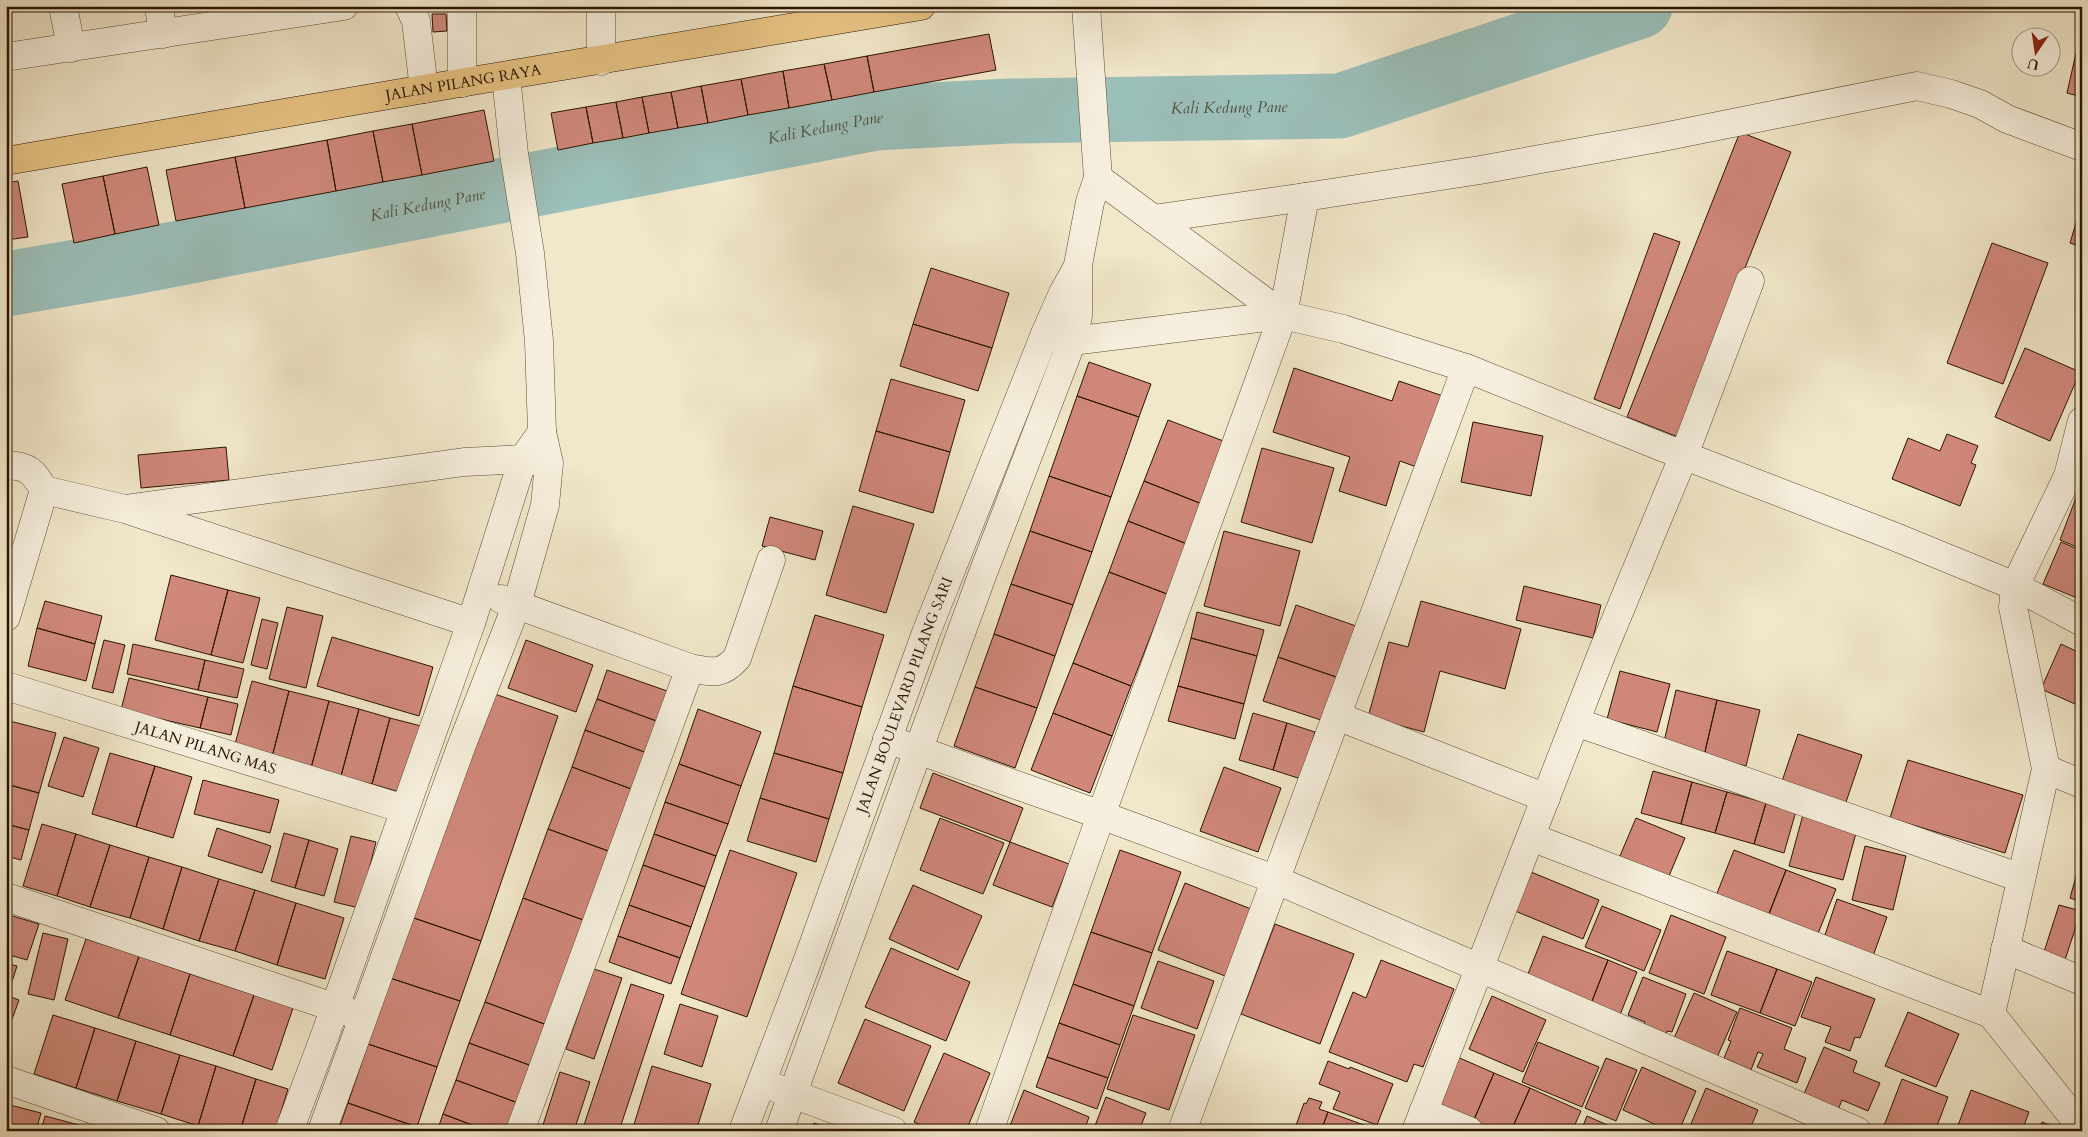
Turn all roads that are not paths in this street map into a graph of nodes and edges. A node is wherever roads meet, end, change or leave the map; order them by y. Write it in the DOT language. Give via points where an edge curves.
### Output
graph roads {
  1 [pos="64,6"];
  2 [pos="158,6"];
  3 [pos="344,6"];
  4 [pos="409,6"];
  5 [pos="462,6"];
  6 [pos="601,6"];
  7 [pos="921,6"];
  8 [pos="1086,6"];
  9 [pos="829,14"];
  10 [pos="206,16"];
  11 [pos="163,34"];
  12 [pos="71,48"];
  13 [pos="6,58"];
  14 [pos="601,61"];
  15 [pos="506,76"];
  16 [pos="462,83"];
  17 [pos="424,88"];
  18 [pos="2082,147"];
  19 [pos="6,161"];
  20 [pos="1098,168"];
  21 [pos="1306,197"];
  22 [pos="1153,219"];
  23 [pos="1078,265"];
  24 [pos="1750,281"];
  25 [pos="1282,315"];
  26 [pos="1045,334"];
  27 [pos="1072,341"];
  28 [pos="1466,368"];
  29 [pos="2082,421"];
  30 [pos="1684,455"];
  31 [pos="536,461"];
  32 [pos="6,465"];
  33 [pos="2077,472"];
  34 [pos="44,490"];
  35 [pos="125,510"];
  36 [pos="771,560"];
  37 [pos="2015,586"];
  38 [pos="481,593"];
  39 [pos="517,604"];
  40 [pos="6,617"];
  41 [pos="2082,622"];
  42 [pos="471,623"];
  43 [pos="690,668"];
  44 [pos="6,686"];
  45 [pos="1337,716"];
  46 [pos="1576,722"];
  47 [pos="887,739"];
  48 [pos="919,749"];
  49 [pos="2046,769"];
  50 [pos="2082,784"];
  51 [pos="1546,798"];
  52 [pos="404,809"];
  53 [pos="1101,815"];
  54 [pos="1530,837"];
  55 [pos="2022,878"];
  56 [pos="1274,879"];
  57 [pos="6,897"];
  58 [pos="2005,948"];
  59 [pos="1479,968"];
  60 [pos="2082,981"];
  61 [pos="334,1008"];
  62 [pos="1991,1014"];
  63 [pos="364,1018"];
  64 [pos="6,1080"];
  65 [pos="760,1083"];
  66 [pos="793,1094"];
  67 [pos="95,1121"];
  68 [pos="1419,1121"];
  69 [pos="2082,1128"];
  70 [pos="156,1131"];
  71 [pos="289,1131"];
  72 [pos="322,1131"];
  73 [pos="520,1131"];
  74 [pos="743,1131"];
  75 [pos="779,1131"];
  76 [pos="893,1131"];
  77 [pos="989,1131"];
  78 [pos="1182,1131"];
  79 [pos="1469,1131"];
  80 [pos="1857,1131"];
  1 -- 12 [label="street"];
  2 -- 11 [label="street"];
  3 -- 10 [label="street"];
  4 -- 17 [label="street" via="416,21"];
  5 -- 16 [label="street"];
  6 -- 14 [label="street"];
  7 -- 9 [label="highway, JALAN PILANG RAYA"];
  8 -- 20 [label="street, JALAN BOULEVARD PILANG SARI"];
  9 -- 14 [label="highway, JALAN PILANG RAYA"];
  10 -- 11 [label="street"];
  11 -- 12 [label="street"];
  12 -- 13 [label="street"];
  14 -- 15 [label="highway, JALAN PILANG RAYA"];
  15 -- 16 [label="highway, JALAN PILANG RAYA"];
  15 -- 31 [label="street" via="540,341 542,432"];
  16 -- 17 [label="highway, JALAN PILANG RAYA"];
  17 -- 19 [label="highway, JALAN PILANG RAYA"];
  18 -- 21 [label="street" via="1980,104 1917,86 1658,138"];
  20 -- 22 [label="street"];
  20 -- 23 [label="street, JALAN BOULEVARD PILANG SARI"];
  21 -- 22 [label="street"];
  21 -- 25 [label="street"];
  22 -- 25 [label="street"];
  23 -- 26 [label="street, JALAN BOULEVARD PILANG SARI"];
  23 -- 27 [label="street, JALAN BOULEVARD PILANG SARI" via="1078,316"];
  24 -- 30 [label="street"];
  25 -- 27 [label="street"];
  25 -- 28 [label="street" via="1343,329"];
  25 -- 53 [label="street"];
  26 -- 27 [label="street"];
  26 -- 47 [label="street, JALAN BOULEVARD PILANG SARI"];
  27 -- 48 [label="street, JALAN BOULEVARD PILANG SARI"];
  28 -- 30 [label="street"];
  28 -- 45 [label="street"];
  29 -- 33 [label="street"];
  30 -- 37 [label="street"];
  30 -- 46 [label="street"];
  31 -- 35 [label="street" via="464,462 400,469"];
  31 -- 38 [label="street"];
  31 -- 39 [label="street" via="545,505"];
  32 -- 34 [label="street" via="19,465 30,470"];
  33 -- 37 [label="street"];
  34 -- 35 [label="street"];
  34 -- 40 [label="street"];
  35 -- 42 [label="street"];
  36 -- 43 [label="street" via="737,658 716,672"];
  37 -- 41 [label="street"];
  37 -- 49 [label="street" via="2013,607"];
  38 -- 39 [label="street"];
  38 -- 42 [label="street"];
  39 -- 43 [label="street"];
  39 -- 63 [label="street" via="461,747"];
  42 -- 52 [label="street"];
  43 -- 73 [label="street"];
  44 -- 52 [label="street, JALAN PILANG MAS"];
  45 -- 51 [label="street"];
  45 -- 56 [label="street"];
  46 -- 51 [label="street"];
  46 -- 55 [label="street"];
  47 -- 48 [label="street"];
  47 -- 65 [label="street, JALAN BOULEVARD PILANG SARI"];
  48 -- 53 [label="street"];
  48 -- 66 [label="street, JALAN BOULEVARD PILANG SARI"];
  49 -- 50 [label="street"];
  49 -- 55 [label="street"];
  51 -- 54 [label="street"];
  52 -- 61 [label="street"];
  53 -- 56 [label="street"];
  53 -- 77 [label="street"];
  54 -- 59 [label="street"];
  54 -- 62 [label="street"];
  55 -- 58 [label="street"];
  56 -- 59 [label="street"];
  56 -- 78 [label="street"];
  57 -- 61 [label="street"];
  58 -- 60 [label="street"];
  58 -- 62 [label="street"];
  59 -- 68 [label="street"];
  59 -- 80 [label="street"];
  61 -- 63 [label="street"];
  61 -- 71 [label="street"];
  62 -- 69 [label="street"];
  63 -- 72 [label="street"];
  64 -- 67 [label="street"];
  65 -- 66 [label="street"];
  65 -- 74 [label="street, JALAN BOULEVARD PILANG SARI"];
  66 -- 75 [label="street, JALAN BOULEVARD PILANG SARI"];
  66 -- 76 [label="street"];
  67 -- 70 [label="street"];
  68 -- 79 [label="street"];
}
